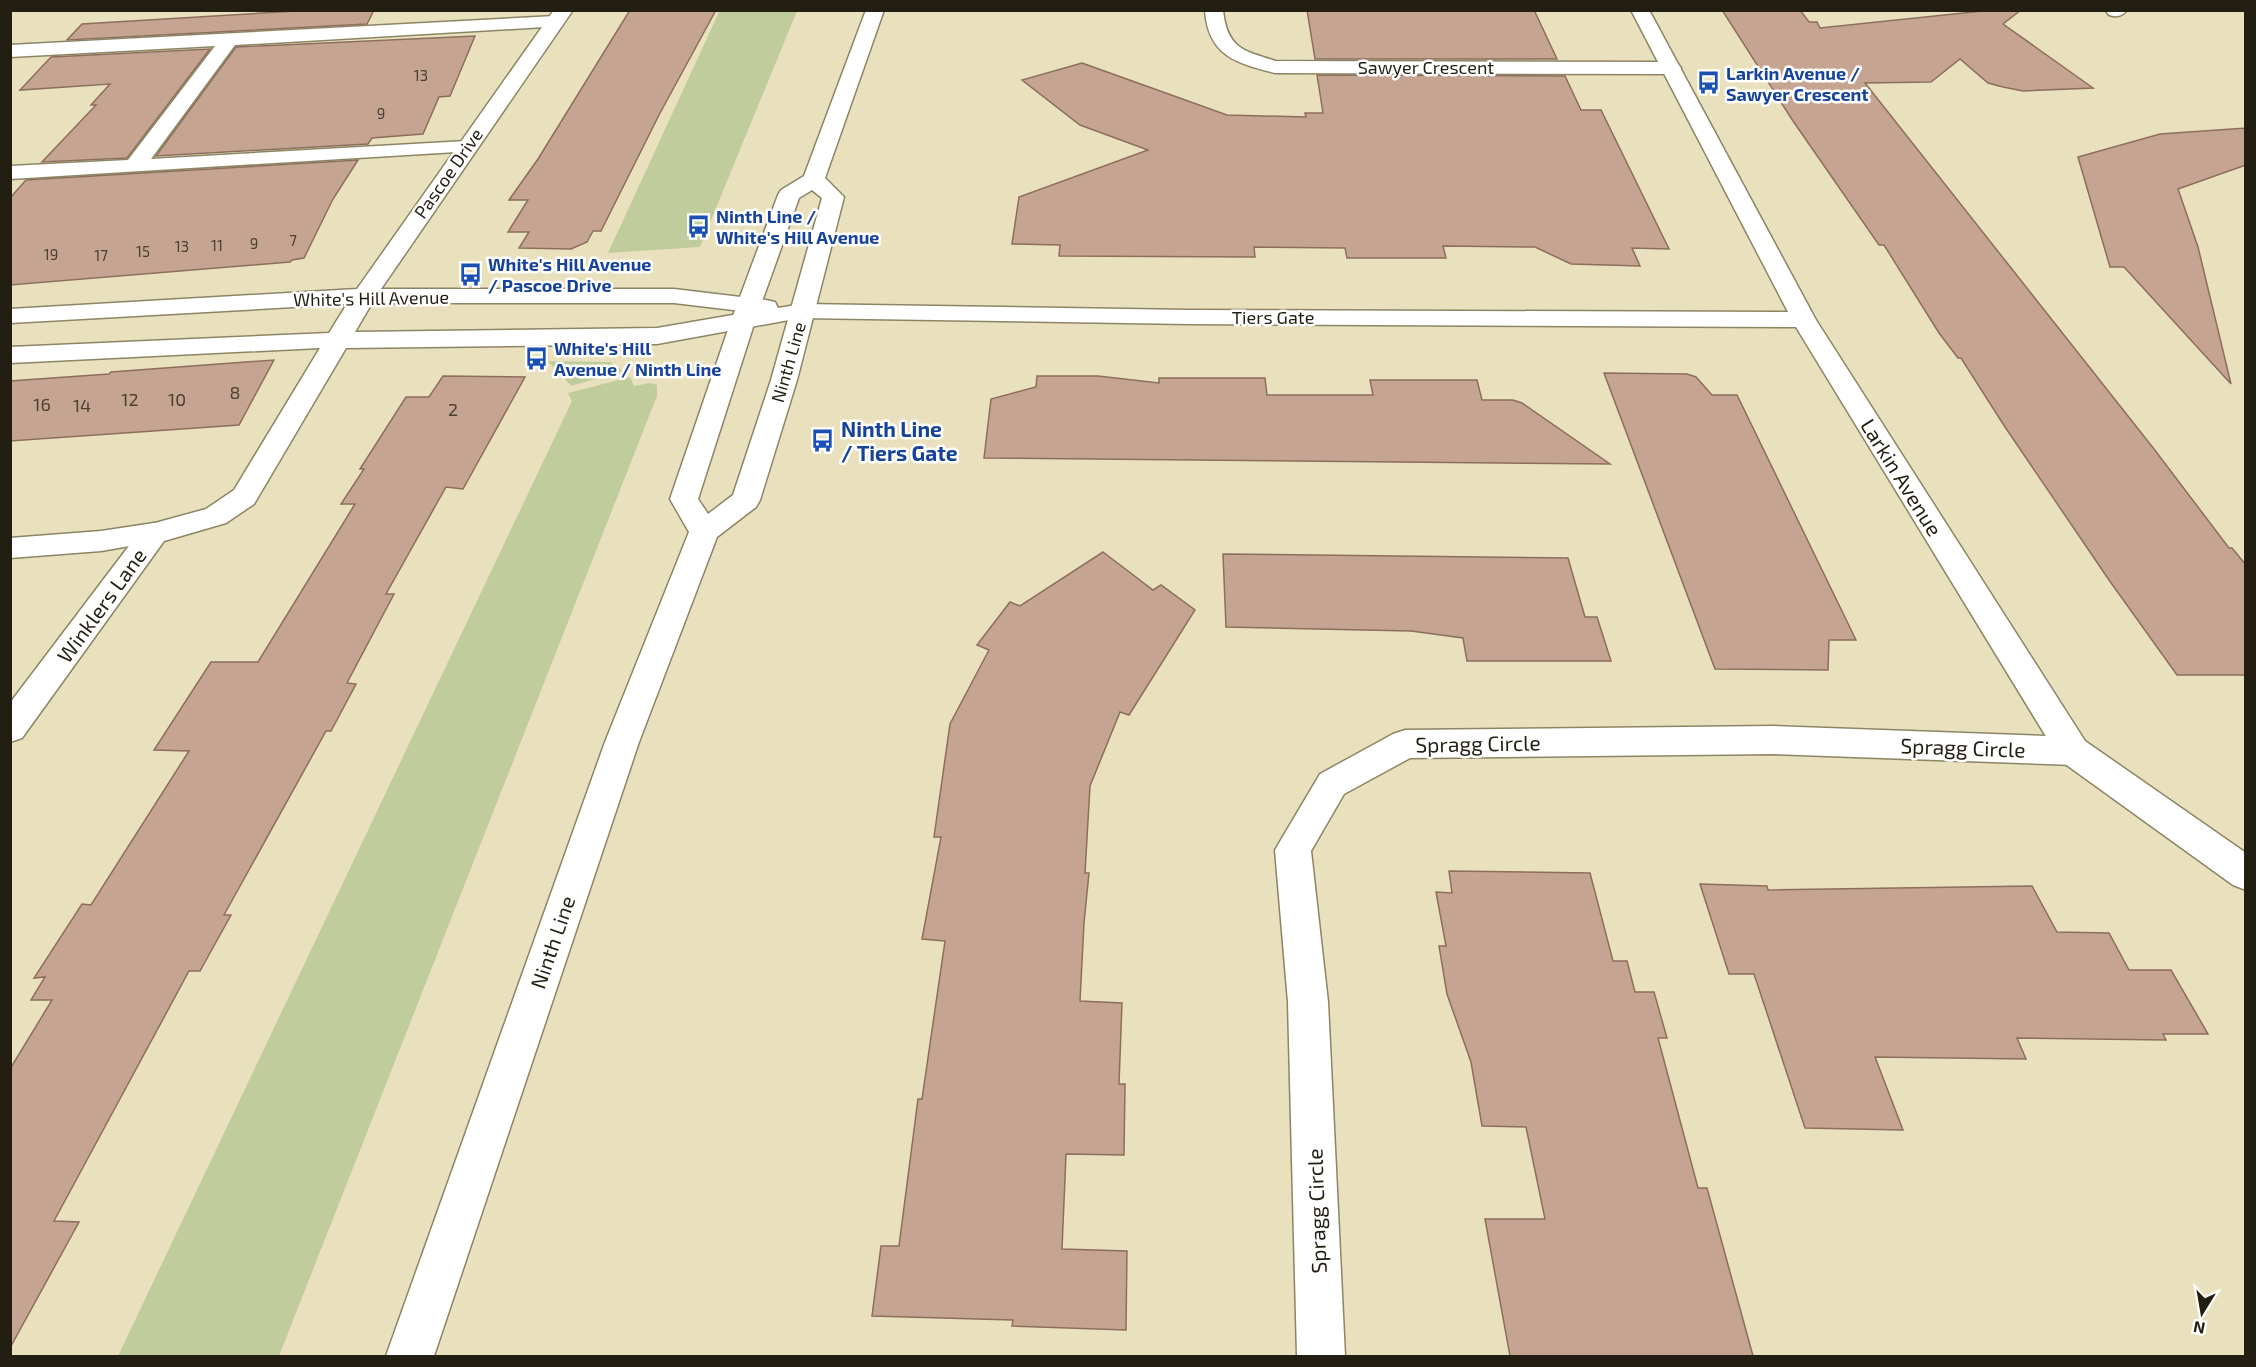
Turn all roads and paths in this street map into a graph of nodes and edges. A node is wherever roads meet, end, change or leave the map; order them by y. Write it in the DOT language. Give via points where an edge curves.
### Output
graph roads {
  1 [pos="875,10"];
  2 [pos="1214,10"];
  3 [pos="1640,10"];
  4 [pos="560,16"];
  5 [pos="229,40"];
  6 [pos="10,51"];
  7 [pos="1671,68"];
  8 [pos="466,147"];
  9 [pos="135,165"];
  10 [pos="10,173"];
  11 [pos="814,179"];
  12 [pos="364,296"];
  13 [pos="802,311"];
  14 [pos="746,313"];
  15 [pos="10,316"];
  16 [pos="1804,320"];
  17 [pos="337,340"];
  18 [pos="10,354"];
  19 [pos="704,532"];
  20 [pos="154,533"];
  21 [pos="10,549"];
  22 [pos="10,729"];
  23 [pos="2073,751"];
  24 [pos="2246,874"];
  25 [pos="410,1356"];
  26 [pos="1321,1356"];
  1 -- 11 [label="street"];
  2 -- 7 [label="street, Sawyer Crescent" via="1214,28 1229,52 1275,67"];
  3 -- 7 [label="street, Larkin Avenue"];
  4 -- 5 [label="street"];
  4 -- 8 [label="street, Pascoe Drive"];
  5 -- 6 [label="street"];
  5 -- 9 [label="street"];
  7 -- 16 [label="street, Larkin Avenue"];
  8 -- 9 [label="street"];
  8 -- 12 [label="street, Pascoe Drive"];
  9 -- 10 [label="street"];
  11 -- 13 [label="street, Ninth Line" via="832,197"];
  11 -- 14 [label="street" via="789,195"];
  12 -- 14 [label="street, White's Hill Avenue" via="674,296"];
  12 -- 15 [label="street, White's Hill Avenue"];
  12 -- 17 [label="street, Pascoe Drive"];
  13 -- 14 [label="street, Tiers Gate"];
  13 -- 16 [label="street, Tiers Gate"];
  13 -- 19 [label="street, Ninth Line" via="746,500"];
  14 -- 17 [label="street, White's Hill Avenue" via="657,336"];
  14 -- 19 [label="street" via="684,498"];
  16 -- 23 [label="street, Larkin Avenue"];
  17 -- 18 [label="street, White's Hill Avenue"];
  17 -- 20 [label="street, Winklers Lane" via="244,496 216,516"];
  19 -- 25 [label="street, Ninth Line" via="621,742"];
  20 -- 21 [label="street"];
  20 -- 22 [label="street, Winklers Lane"];
  23 -- 24 [label="street, Larkin Avenue"];
  23 -- 26 [label="street, Spragg Circle" via="1774,740 1405,744 1332,784 1293,850 1308,1002"];
}
